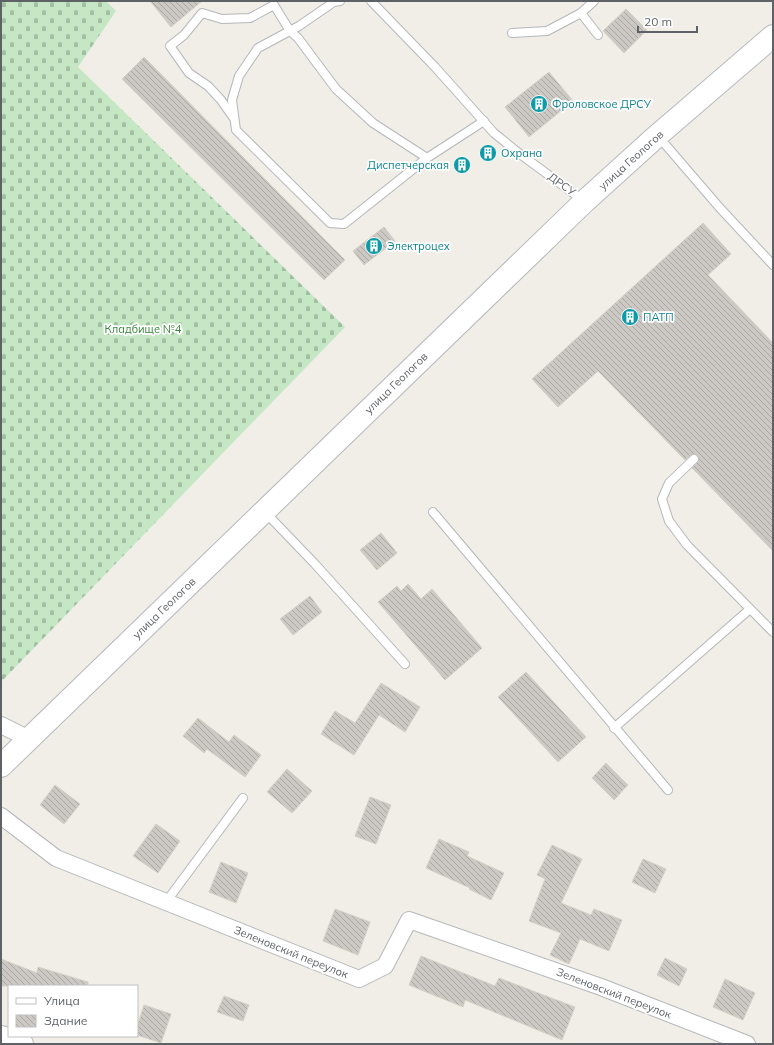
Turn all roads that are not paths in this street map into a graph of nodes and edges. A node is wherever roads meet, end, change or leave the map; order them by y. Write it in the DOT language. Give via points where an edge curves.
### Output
graph roads {
  1 [pos="340,1"];
  2 [pos="371,1"];
  3 [pos="594,1"];
  4 [pos="581,13"];
  5 [pos="290,31"];
  6 [pos="512,32"];
  7 [pos="598,35"];
  8 [pos="773,36"];
  9 [pos="234,119"];
  10 [pos="484,121"];
  11 [pos="658,135"];
  12 [pos="427,158"];
  13 [pos="585,201"];
  14 [pos="773,266"];
  15 [pos="694,459"];
  16 [pos="264,511"];
  17 [pos="432,512"];
  18 [pos="750,609"];
  19 [pos="773,632"];
  20 [pos="405,664"];
  21 [pos="1,726"];
  22 [pos="614,728"];
  23 [pos="29,739"];
  24 [pos="1,766"];
  25 [pos="668,790"];
  26 [pos="244,798"];
  27 [pos="1,816"];
  28 [pos="166,902"];
  29 [pos="1,1037"];
  30 [pos="22,1044"];
  31 [pos="747,1044"];
  1 -- 5 [label="lane" via="334,2"];
  2 -- 10 [label="lane, ДРСУ"];
  3 -- 4 [label="lane"];
  4 -- 6 [label="lane" via="547,31"];
  4 -- 7 [label="lane"];
  5 -- 9 [label="lane" via="258,48 239,76 232,100"];
  5 -- 9 [label="lane" via="274,4 250,18 222,20 202,13 184,35 170,46 189,73 208,86"];
  5 -- 12 [label="lane" via="336,89 373,123"];
  8 -- 11 [label="street, улица Геологов"];
  9 -- 12 [label="lane" via="236,130 330,223 344,224"];
  10 -- 12 [label="lane"];
  10 -- 13 [label="lane, ДРСУ" via="494,133 520,154"];
  11 -- 13 [label="street, улица Геологов"];
  11 -- 14 [label="lane"];
  13 -- 16 [label="street, улица Геологов"];
  15 -- 18 [label="lane" via="669,483 662,499 669,521 687,545"];
  16 -- 20 [label="lane"];
  16 -- 23 [label="street, улица Геологов"];
  17 -- 22 [label="lane"];
  18 -- 19 [label="lane"];
  18 -- 22 [label="lane"];
  21 -- 23 [label="street"];
  22 -- 25 [label="lane"];
  23 -- 24 [label="street, улица Геологов"];
  26 -- 28 [label="lane"];
  27 -- 28 [label="street, Зеленовский переулок" via="56,858"];
  28 -- 31 [label="street, Зеленовский переулок" via="359,979 385,966 409,920 601,987"];
  29 -- 30 [label="street"];
}
